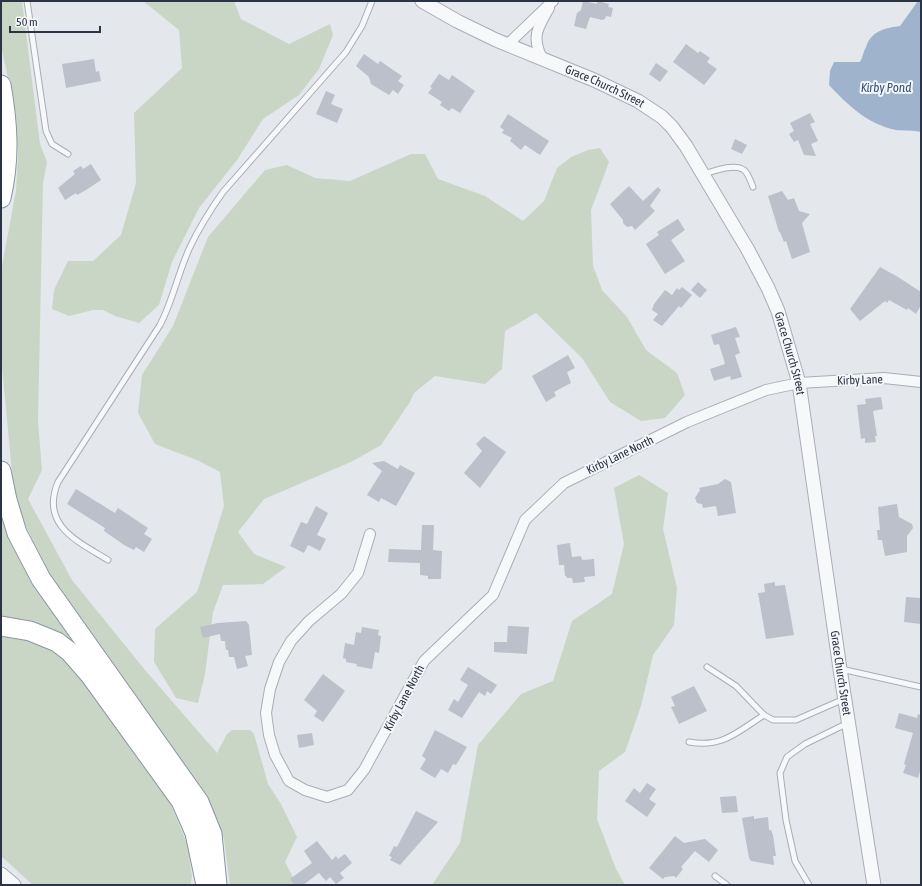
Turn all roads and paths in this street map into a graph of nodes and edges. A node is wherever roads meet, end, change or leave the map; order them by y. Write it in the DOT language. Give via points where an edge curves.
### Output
graph roads {
  1 [pos="27,1"];
  2 [pos="372,1"];
  3 [pos="422,1"];
  4 [pos="553,1"];
  5 [pos="507,45"];
  6 [pos="542,58"];
  7 [pos="1,85"];
  8 [pos="68,154"];
  9 [pos="703,174"];
  10 [pos="753,187"];
  11 [pos="1,198"];
  12 [pos="921,382"];
  13 [pos="799,383"];
  14 [pos="1,471"];
  15 [pos="370,534"];
  16 [pos="108,560"];
  17 [pos="1,626"];
  18 [pos="707,667"];
  19 [pos="840,669"];
  20 [pos="921,686"];
  21 [pos="845,698"];
  22 [pos="764,715"];
  23 [pos="848,723"];
  24 [pos="689,742"];
  25 [pos="1,874"];
  26 [pos="715,876"];
  27 [pos="14,885"];
  28 [pos="206,885"];
  29 [pos="218,885"];
  30 [pos="727,885"];
  31 [pos="809,885"];
  32 [pos="874,885"];
  1 -- 8 [label="lane" via="46,131 52,144"];
  2 -- 16 [label="lane" via="362,26 346,52 214,205 190,247 160,325 58,482 54,504 62,528"];
  3 -- 5 [label="street, Grace Church Street"];
  4 -- 5 [label="street"];
  4 -- 6 [label="street" via="538,28 537,48"];
  5 -- 6 [label="street, Grace Church Street"];
  6 -- 9 [label="street, Grace Church Street" via="650,108 672,127"];
  7 -- 11 [label="highway" via="8,141 7,166"];
  9 -- 10 [label="lane" via="723,169 740,169 746,173"];
  9 -- 13 [label="street, Grace Church Street" via="771,294"];
  12 -- 13 [label="street, Kirby Lane" via="884,378"];
  13 -- 15 [label="street, Kirby Lane North" via="766,390 686,422 564,483 525,520 493,595 424,661 364,770 348,790 327,796 305,790 289,781 274,755 266,713 270,689 279,662 292,641 341,594 358,573"];
  13 -- 19 [label="street, Grace Church Street"];
  14 -- 29 [label="highway" via="17,533 41,579 199,802 212,834"];
  17 -- 28 [label="highway" via="30,631 58,642 90,675 181,801 195,833"];
  18 -- 22 [label="lane" via="736,686"];
  19 -- 20 [label="lane"];
  19 -- 21 [label="street, Grace Church Street"];
  21 -- 22 [label="lane" via="796,720 773,720"];
  21 -- 23 [label="street, Grace Church Street"];
  22 -- 24 [label="lane" via="726,740 704,745"];
  23 -- 31 [label="lane" via="787,756 780,773 795,861"];
  23 -- 32 [label="street, Grace Church Street"];
  25 -- 27 [label="street"];
  26 -- 30 [label="lane"];
}
